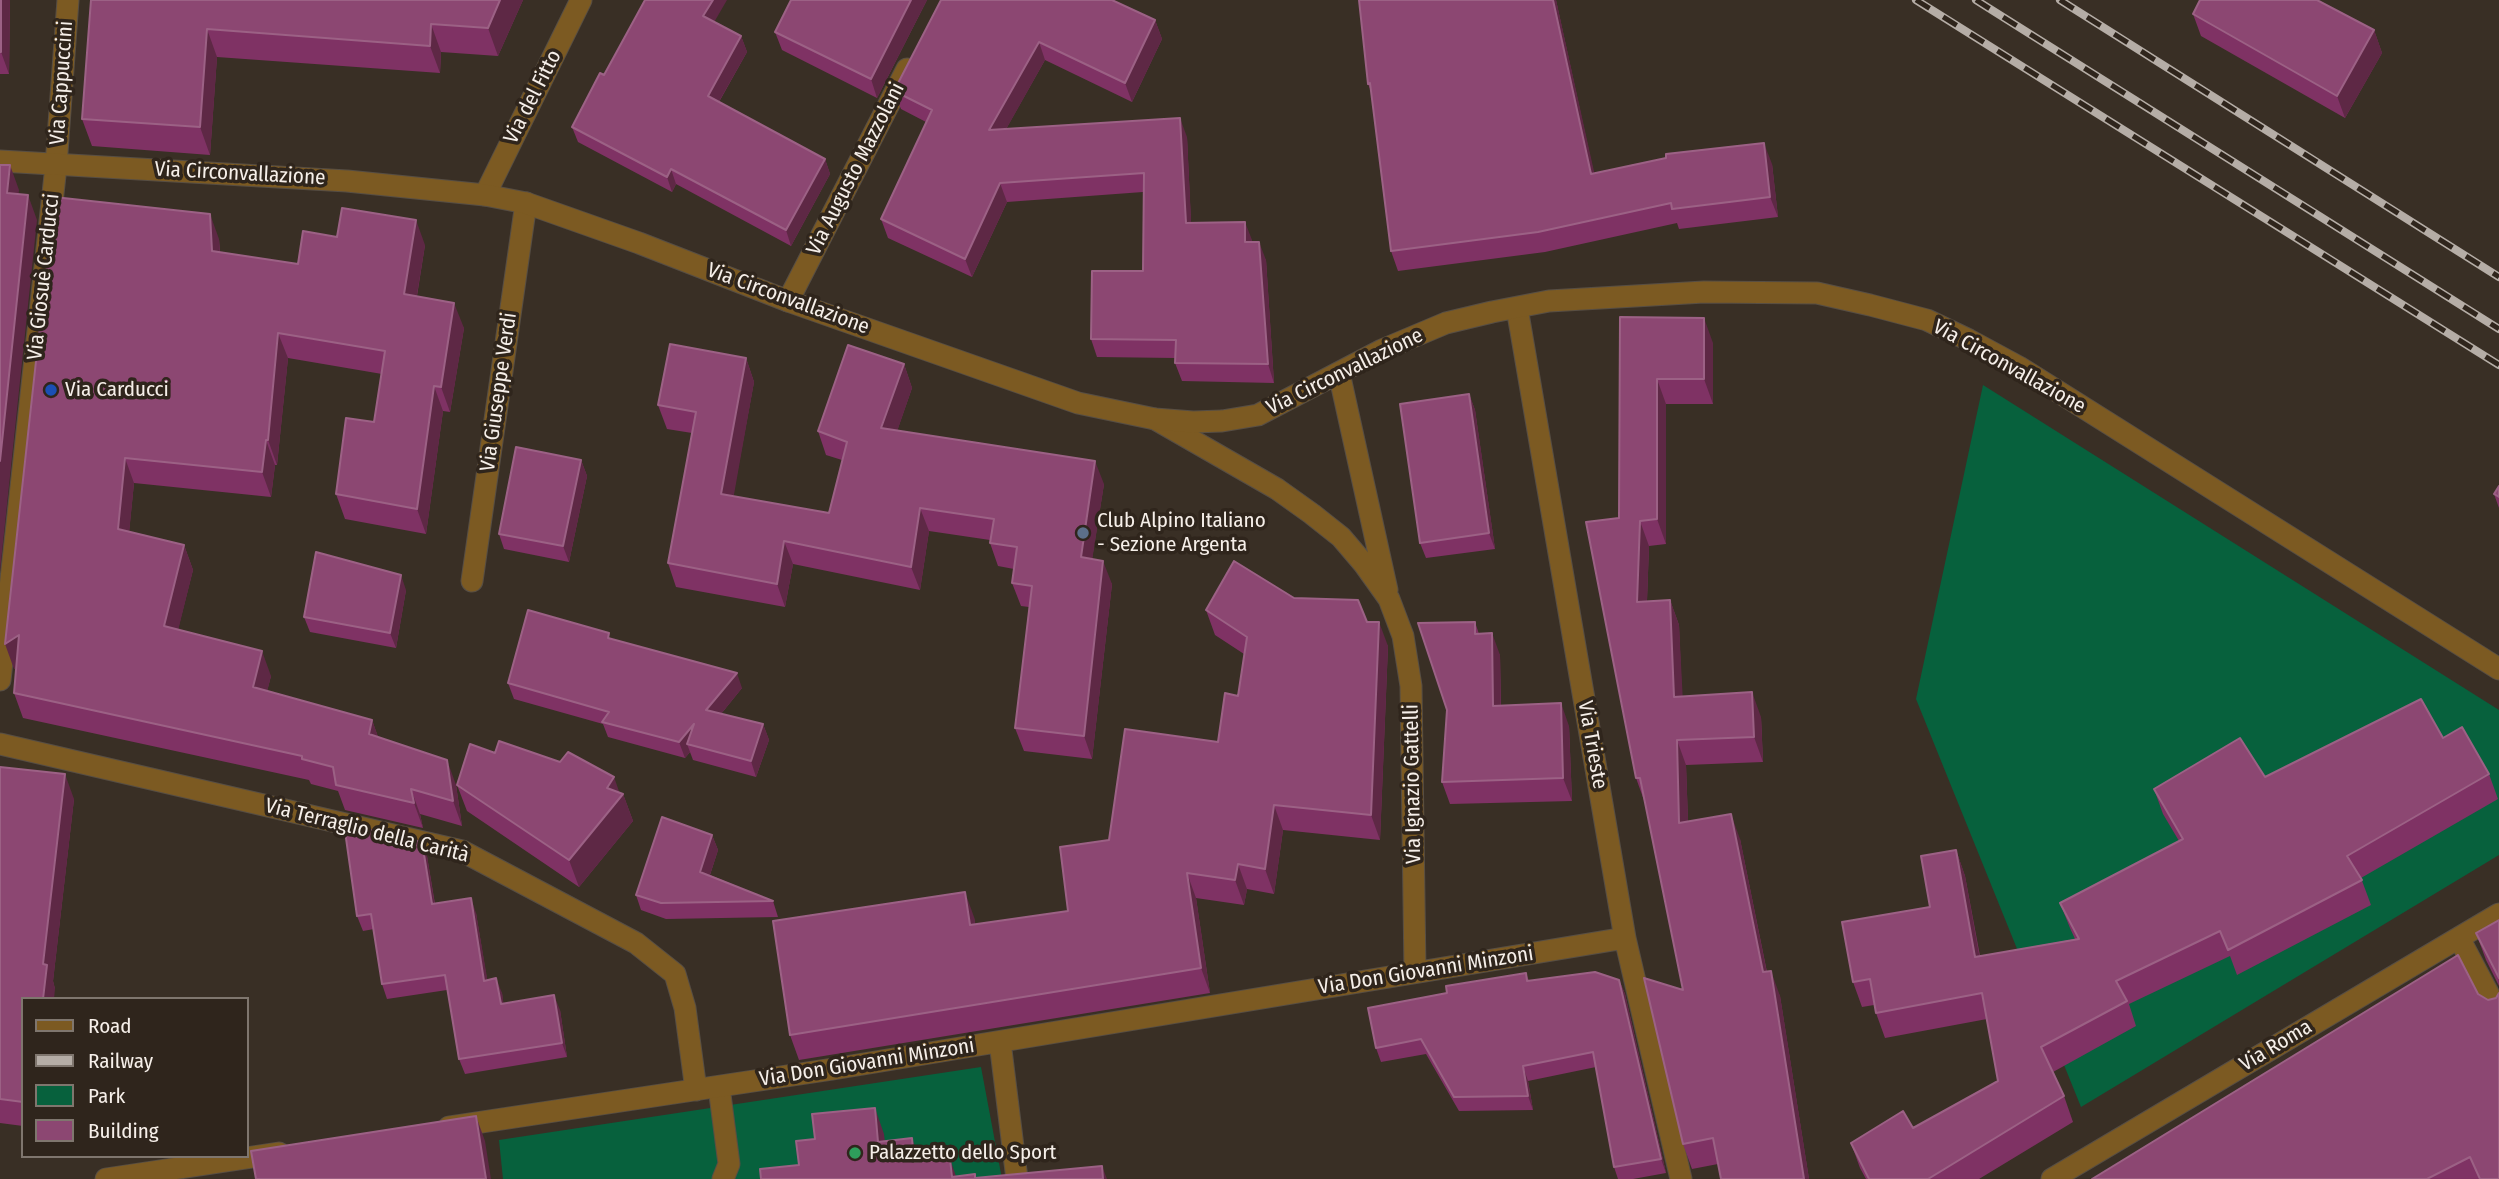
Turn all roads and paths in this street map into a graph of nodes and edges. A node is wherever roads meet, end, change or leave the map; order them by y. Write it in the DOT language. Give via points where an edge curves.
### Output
graph roads {
  1 [pos="68,0"];
  2 [pos="581,0"];
  3 [pos="917,48"];
  4 [pos="0,161"];
  5 [pos="56,166"];
  6 [pos="485,195"];
  7 [pos="526,203"];
  8 [pos="788,302"];
  9 [pos="1517,308"];
  10 [pos="1339,373"];
  11 [pos="1155,419"];
  12 [pos="472,582"];
  13 [pos="1389,599"];
  14 [pos="2499,669"];
  15 [pos="0,680"];
  16 [pos="0,744"];
  17 [pos="2499,914"];
  18 [pos="1625,938"];
  19 [pos="2459,938"];
  20 [pos="1415,972"];
  21 [pos="2499,1014"];
  22 [pos="1000,1042"];
  23 [pos="725,1086"];
  24 [pos="696,1090"];
  25 [pos="435,1129"];
  26 [pos="298,1150"];
  27 [pos="245,1158"];
  28 [pos="248,1158"];
  29 [pos="106,1179"];
  30 [pos="723,1179"];
  31 [pos="1017,1179"];
  32 [pos="1681,1179"];
  33 [pos="2052,1179"];
  1 -- 5 [label="street, Via Cappuccini"];
  2 -- 6 [label="street, Via del Fitto"];
  3 -- 8 [label="street, Via Augusto Mazzolani"];
  4 -- 5 [label="street, Via Circonvallazione"];
  5 -- 6 [label="street, Via Circonvallazione" via="348,181"];
  5 -- 15 [label="street, Via Giosuè Carducci"];
  6 -- 7 [label="street, Via Circonvallazione"];
  7 -- 8 [label="street, Via Circonvallazione"];
  7 -- 12 [label="street, Via Giuseppe Verdi"];
  8 -- 11 [label="street, Via Circonvallazione" via="1079,403"];
  9 -- 10 [label="street, Via Circonvallazione" via="1446,323"];
  9 -- 14 [label="street, Via Circonvallazione" via="1549,301 1704,292 1817,293 1927,320 2019,368"];
  9 -- 18 [label="street, Via Trieste"];
  10 -- 11 [label="street, Via Circonvallazione" via="1258,415 1203,422"];
  10 -- 13 [label="street, Via Ignazio Gattelli"];
  11 -- 13 [label="street, Via Ignazio Gattelli" via="1312,513 1341,537"];
  13 -- 20 [label="street, Via Ignazio Gattelli" via="1404,636 1411,685"];
  16 -- 24 [label="street, Via Terraglio della Carità" via="462,851 636,943 675,974 685,1008"];
  17 -- 19 [label="street, Via Roma"];
  18 -- 20 [label="street, Via Don Giovanni Minzoni"];
  18 -- 32 [label="street, Via Trieste"];
  19 -- 21 [label="street"];
  19 -- 33 [label="street, Via Roma"];
  20 -- 22 [label="street, Via Don Giovanni Minzoni"];
  22 -- 23 [label="street, Via Don Giovanni Minzoni"];
  22 -- 31 [label="street"];
  23 -- 24 [label="street, Via Don Giovanni Minzoni"];
  23 -- 30 [label="street" via="729,1164"];
  24 -- 25 [label="street, Via Don Giovanni Minzoni"];
  26 -- 28 [label="street"];
  27 -- 29 [label="street"];
}
